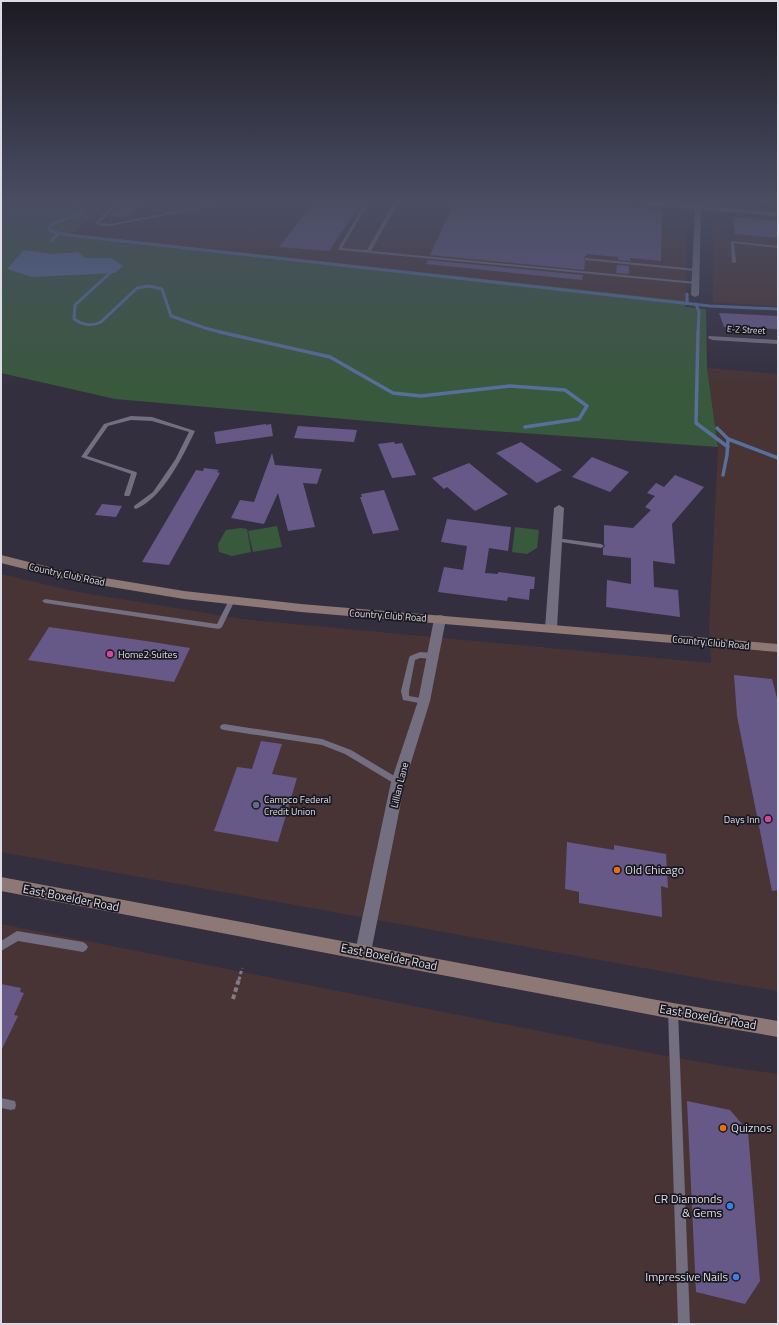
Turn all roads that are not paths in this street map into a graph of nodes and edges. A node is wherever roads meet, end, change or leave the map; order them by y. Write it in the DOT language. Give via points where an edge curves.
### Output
graph roads {
  1 [pos="499,265"];
  2 [pos="644,265"];
  3 [pos="696,265"];
  4 [pos="696,270"];
  5 [pos="562,271"];
  6 [pos="672,280"];
  7 [pos="696,282"];
  8 [pos="695,295"];
  9 [pos="712,338"];
  10 [pos="778,342"];
  11 [pos="127,495"];
  12 [pos="136,506"];
  13 [pos="558,508"];
  14 [pos="556,540"];
  15 [pos="602,546"];
  16 [pos="1,559"];
  17 [pos="232,600"];
  18 [pos="45,601"];
  19 [pos="440,619"];
  20 [pos="551,628"];
  21 [pos="778,648"];
  22 [pos="433,656"];
  23 [pos="424,701"];
  24 [pos="224,727"];
  25 [pos="398,782"];
  26 [pos="1,884"];
  27 [pos="1,946"];
  28 [pos="83,947"];
  29 [pos="363,952"];
  30 [pos="673,1011"];
  31 [pos="778,1029"];
  32 [pos="684,1324"];
  1 -- 5 [label="lane"];
  2 -- 4 [label="lane"];
  3 -- 4 [label="street"];
  4 -- 7 [label="street"];
  5 -- 6 [label="lane" via="616,271"];
  5 -- 6 [label="lane" via="649,283"];
  6 -- 7 [label="lane"];
  7 -- 8 [label="street"];
  9 -- 10 [label="street, E-Z Street"];
  11 -- 12 [label="lane" via="134,473 84,457 106,425 130,418 152,419 192,431 178,460 155,493"];
  13 -- 14 [label="street"];
  14 -- 15 [label="lane"];
  14 -- 20 [label="street"];
  16 -- 17 [label="street, Country Club Road" via="90,580"];
  17 -- 18 [label="lane" via="220,627"];
  17 -- 19 [label="street, Country Club Road"];
  19 -- 20 [label="street, Country Club Road"];
  19 -- 22 [label="street, Lillian Lane"];
  20 -- 21 [label="street, Country Club Road"];
  22 -- 23 [label="street, Lillian Lane"];
  22 -- 23 [label="lane" via="420,655 412,658 405,691 406,698"];
  23 -- 25 [label="street, Lillian Lane"];
  24 -- 25 [label="lane" via="322,742 348,752"];
  25 -- 29 [label="street, Lillian Lane"];
  26 -- 29 [label="street, East Boxelder Road"];
  27 -- 28 [label="lane" via="18,936"];
  29 -- 30 [label="street, East Boxelder Road"];
  30 -- 31 [label="street, East Boxelder Road"];
  30 -- 32 [label="lane"];
}
